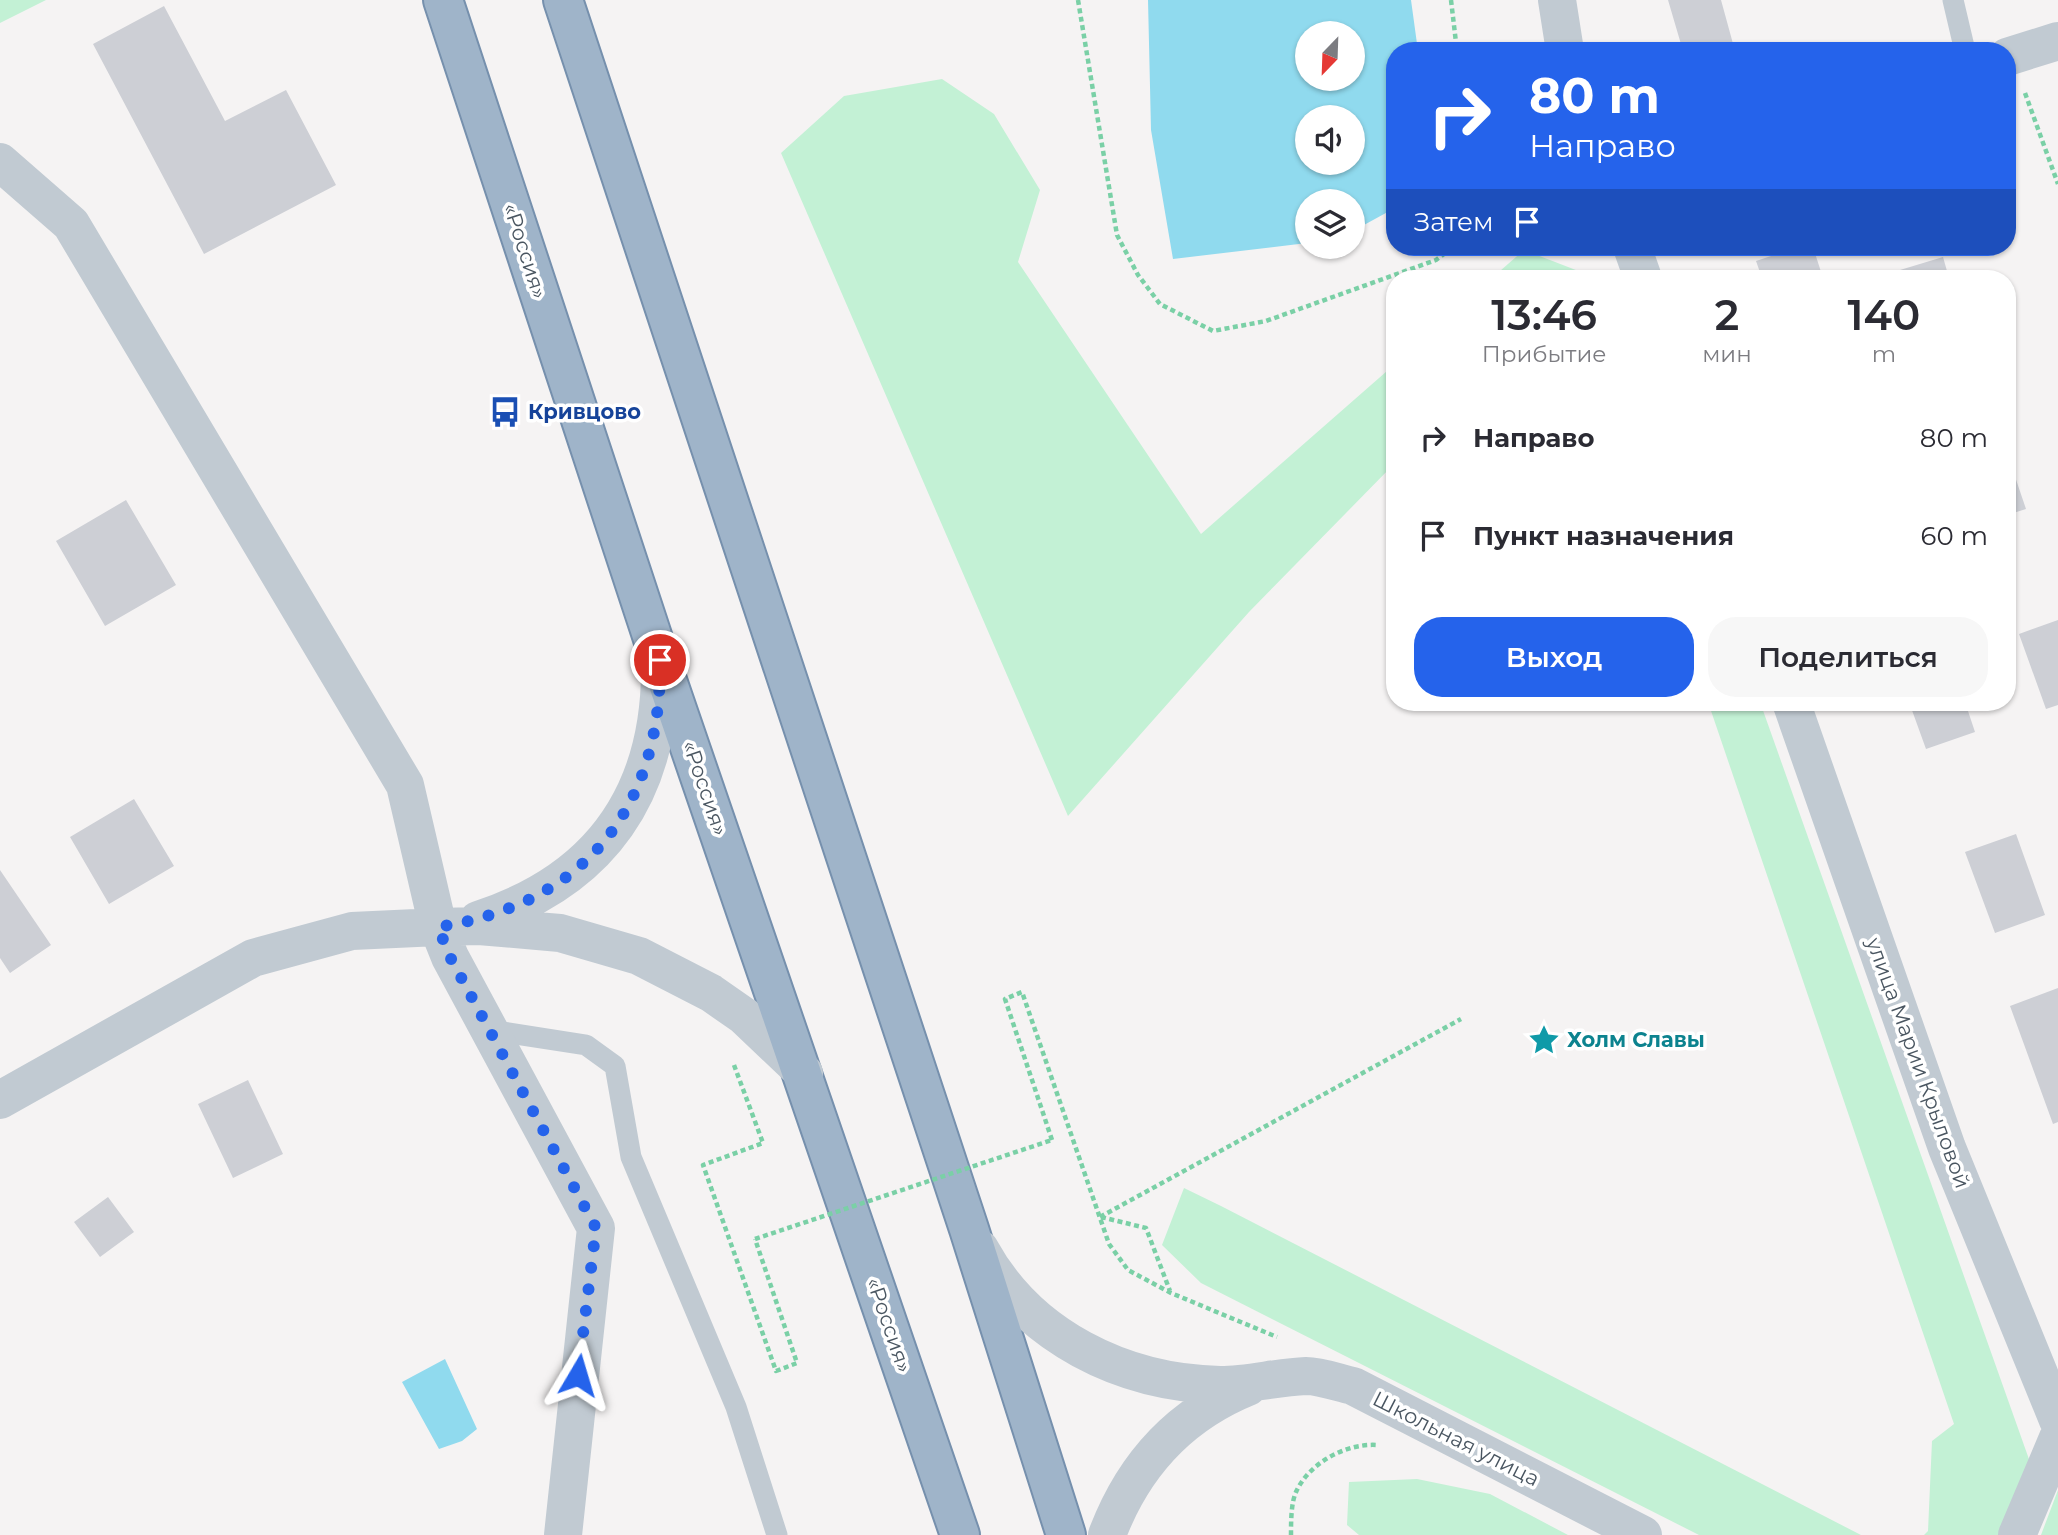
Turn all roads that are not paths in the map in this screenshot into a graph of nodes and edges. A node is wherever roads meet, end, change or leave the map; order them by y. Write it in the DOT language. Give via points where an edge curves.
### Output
graph roads {
  1 [pos="443,0"];
  2 [pos="564,0"];
  3 [pos="1557,0"];
  4 [pos="1953,0"];
  5 [pos="2058,41"];
  6 [pos="1564,42"];
  7 [pos="1963,42"];
  8 [pos="2016,55"];
  9 [pos="0,162"];
  10 [pos="660,660"];
  11 [pos="1794,711"];
  12 [pos="438,927"];
  13 [pos="489,1030"];
  14 [pos="804,1073"];
  15 [pos="0,1100"];
  16 [pos="969,1229"];
  17 [pos="1259,1383"];
  18 [pos="2058,1420"];
  19 [pos="2058,1438"];
  20 [pos="563,1535"];
  21 [pos="777,1535"];
  22 [pos="960,1535"];
  23 [pos="1066,1535"];
  24 [pos="1107,1535"];
  25 [pos="1643,1535"];
  26 [pos="2017,1535"];
  1 -- 10 [label="highway, «Россия»"];
  2 -- 16 [label="highway"];
  3 -- 6 [label="street"];
  4 -- 7 [label="lane"];
  5 -- 8 [label="street"];
  9 -- 12 [label="street" via="71,224 405,785"];
  10 -- 12 [label="street" via="661,699 645,774 606,840 547,891 513,909"];
  10 -- 14 [label="highway, «Россия»"];
  11 -- 18 [label="street, улица Марии Крыловой" via="1947,1148"];
  12 -- 13 [label="street"];
  12 -- 14 [label="street" via="560,933 639,956 733,1009"];
  12 -- 15 [label="street" via="352,930 253,958"];
  13 -- 20 [label="street" via="596,1228"];
  13 -- 21 [label="lane" via="586,1045 615,1066 631,1157 736,1407"];
  14 -- 22 [label="highway, «Россия»"];
  16 -- 17 [label="street" via="986,1260 1023,1305 1088,1354 1154,1378 1189,1384"];
  16 -- 23 [label="highway"];
  17 -- 24 [label="street" via="1200,1411 1174,1431 1132,1480"];
  17 -- 25 [label="street, Школьная улица" via="1308,1376 1353,1386"];
  19 -- 26 [label="street"];
}
